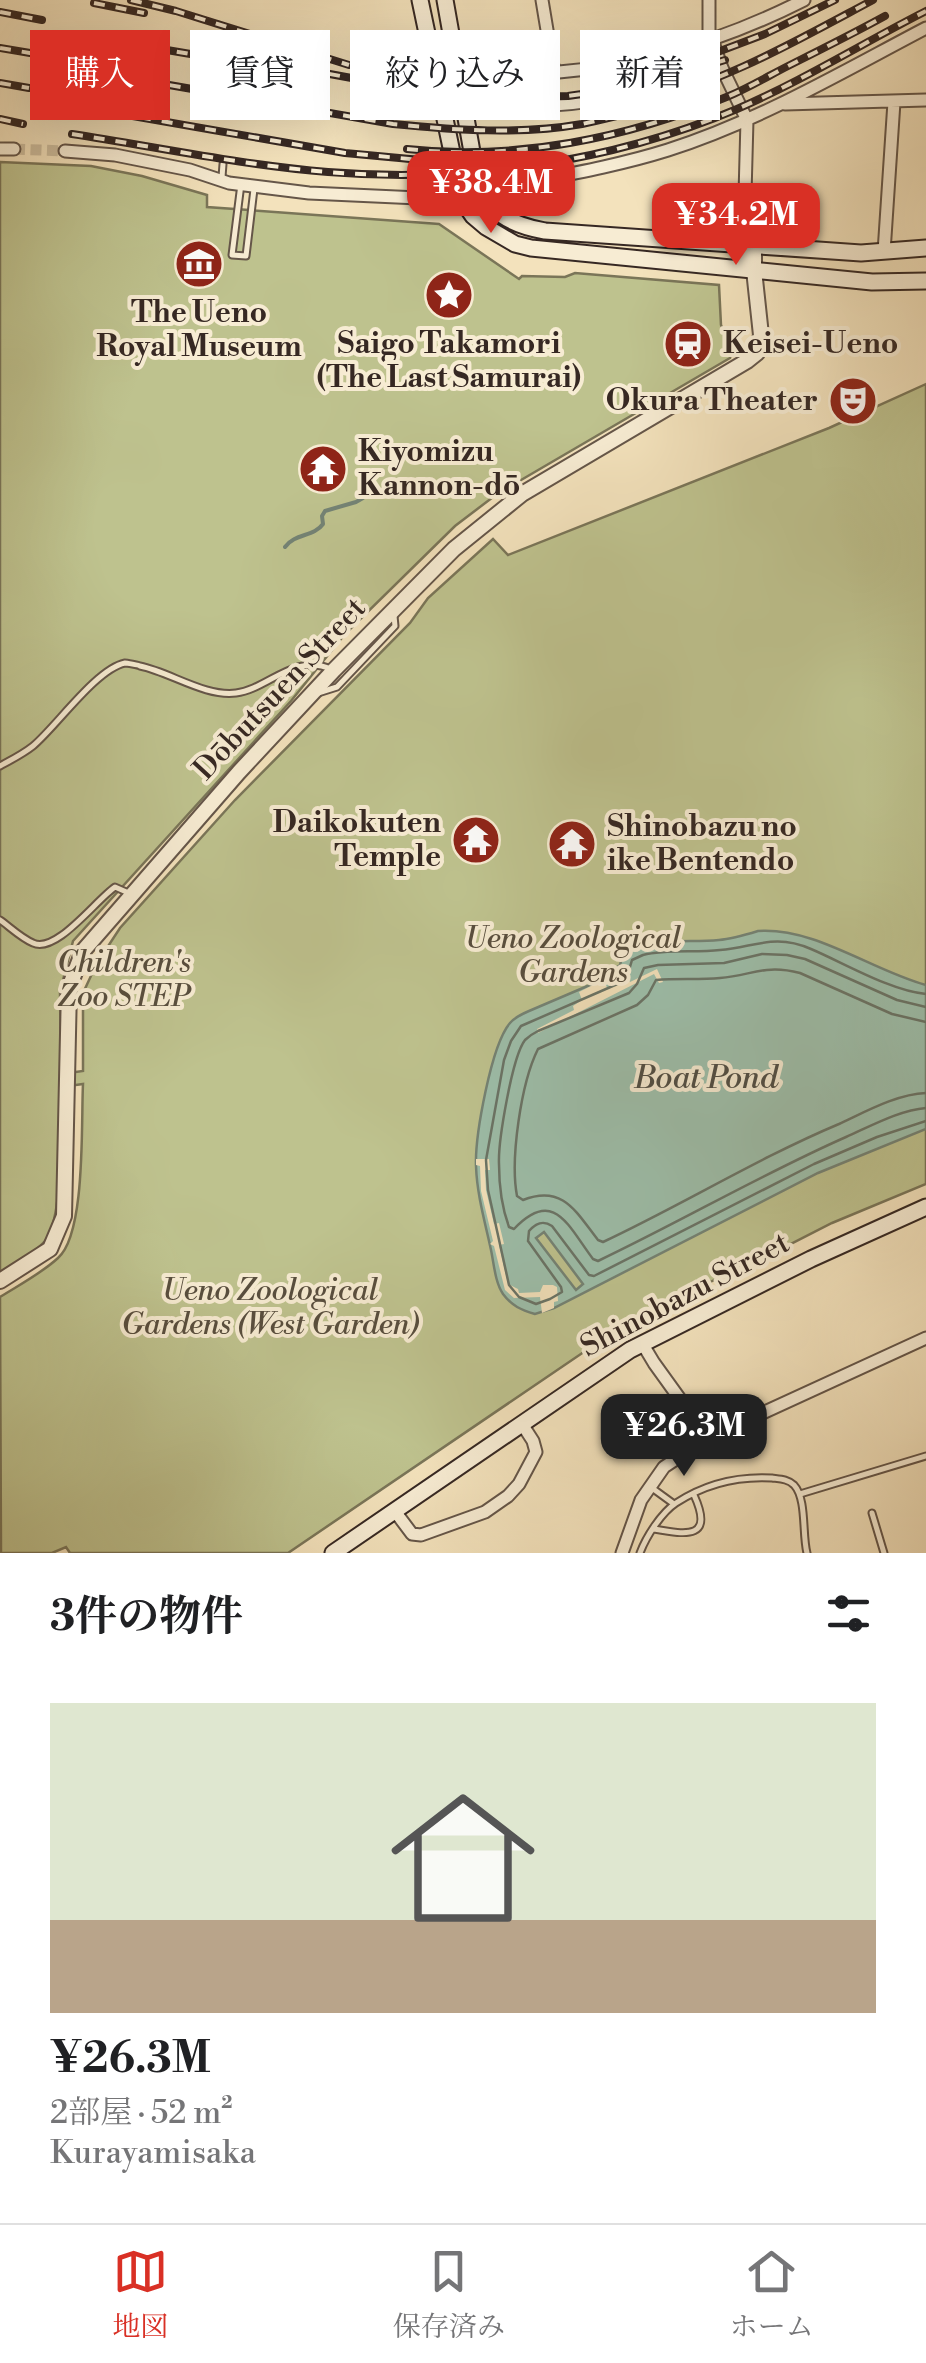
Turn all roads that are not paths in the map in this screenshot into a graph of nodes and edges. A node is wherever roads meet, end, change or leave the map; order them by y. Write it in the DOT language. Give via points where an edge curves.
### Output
graph roads {
  1 [pos="420,0"];
  2 [pos="445,0"];
  3 [pos="542,0"];
  4 [pos="709,0"];
  5 [pos="804,0"];
  6 [pos="926,28"];
  7 [pos="450,30"];
  8 [pos="547,30"];
  9 [pos="709,30"];
  10 [pos="720,37"];
  11 [pos="720,62"];
  12 [pos="722,68"];
  13 [pos="926,100"];
  14 [pos="894,102"];
  15 [pos="781,104"];
  16 [pos="560,105"];
  17 [pos="466,120"];
  18 [pos="747,120"];
  19 [pos="0,148"];
  20 [pos="14,149"];
  21 [pos="65,150"];
  22 [pos="223,164"];
  23 [pos="222,180"];
  24 [pos="248,185"];
  25 [pos="479,185"];
  26 [pos="502,186"];
  27 [pos="462,200"];
  28 [pos="749,246"];
  29 [pos="926,248"];
  30 [pos="884,252"];
  31 [pos="748,269"];
  32 [pos="926,281"];
  33 [pos="392,609"];
  34 [pos="334,670"];
  35 [pos="310,695"];
  36 [pos="0,766"];
  37 [pos="132,894"];
  38 [pos="0,920"];
  39 [pos="926,1207"];
  40 [pos="0,1281"];
  41 [pos="926,1338"];
  42 [pos="642,1343"];
  43 [pos="522,1424"];
  44 [pos="708,1438"];
  45 [pos="926,1456"];
  46 [pos="650,1487"];
  47 [pos="694,1494"];
  48 [pos="799,1494"];
  49 [pos="674,1504"];
  50 [pos="394,1510"];
  51 [pos="872,1513"];
  52 [pos="654,1528"];
  53 [pos="333,1553"];
  54 [pos="622,1553"];
  55 [pos="640,1553"];
  56 [pos="807,1553"];
  57 [pos="884,1553"];
  1 -- 27 [label="main road"];
  2 -- 7 [label="main road"];
  3 -- 8 [label="street"];
  4 -- 9 [label="street"];
  5 -- 10 [label="street"];
  6 -- 15 [label="street"];
  11 -- 12 [label="street"];
  12 -- 16 [label="street" via="634,94"];
  12 -- 18 [label="street"];
  13 -- 14 [label="street"];
  14 -- 15 [label="street"];
  14 -- 30 [label="street"];
  15 -- 18 [label="street"];
  17 -- 25 [label="main road"];
  18 -- 26 [label="street" via="630,161"];
  18 -- 28 [label="street"];
  19 -- 20 [label="street"];
  21 -- 23 [label="street"];
  22 -- 23 [label="lane"];
  23 -- 24 [label="street"];
  24 -- 24 [label="lane" via="246,256 232,255"];
  24 -- 27 [label="street"];
  25 -- 27 [label="street"];
  25 -- 28 [label="main road" via="497,213 531,228"];
  27 -- 31 [label="main road" via="486,227 531,248"];
  28 -- 30 [label="main road"];
  28 -- 31 [label="street, Dōbutsuen Street"];
  29 -- 30 [label="main road"];
  31 -- 32 [label="main road"];
  31 -- 33 [label="street, Dōbutsuen Street" via="762,334 757,353 522,494"];
  33 -- 34 [label="street, Dōbutsuen Street"];
  33 -- 35 [label="lane" via="395,626 337,687"];
  34 -- 35 [label="street, Dōbutsuen Street"];
  34 -- 36 [label="lane" via="312,664 234,694 126,663 104,674 33,746"];
  35 -- 37 [label="street, Dōbutsuen Street"];
  37 -- 38 [label="lane" via="115,888 44,946"];
  37 -- 40 [label="street, Dōbutsuen Street" via="83,951 69,988 64,1216 50,1249"];
  39 -- 42 [label="main road, Shinobazu Street"];
  41 -- 44 [label="street"];
  42 -- 43 [label="main road, Shinobazu Street"];
  42 -- 44 [label="street"];
  43 -- 50 [label="main road, Shinobazu Street"];
  43 -- 50 [label="street" via="536,1452 519,1484 496,1506 421,1535 412,1534"];
  44 -- 46 [label="street" via="664,1467"];
  45 -- 48 [label="lane"];
  46 -- 49 [label="lane"];
  46 -- 54 [label="street"];
  47 -- 48 [label="lane" via="758,1477 784,1479"];
  47 -- 49 [label="lane"];
  47 -- 52 [label="lane" via="699,1528 684,1534"];
  48 -- 56 [label="lane"];
  49 -- 52 [label="lane"];
  50 -- 53 [label="main road, Shinobazu Street"];
  51 -- 57 [label="lane"];
  52 -- 55 [label="lane"];
}
